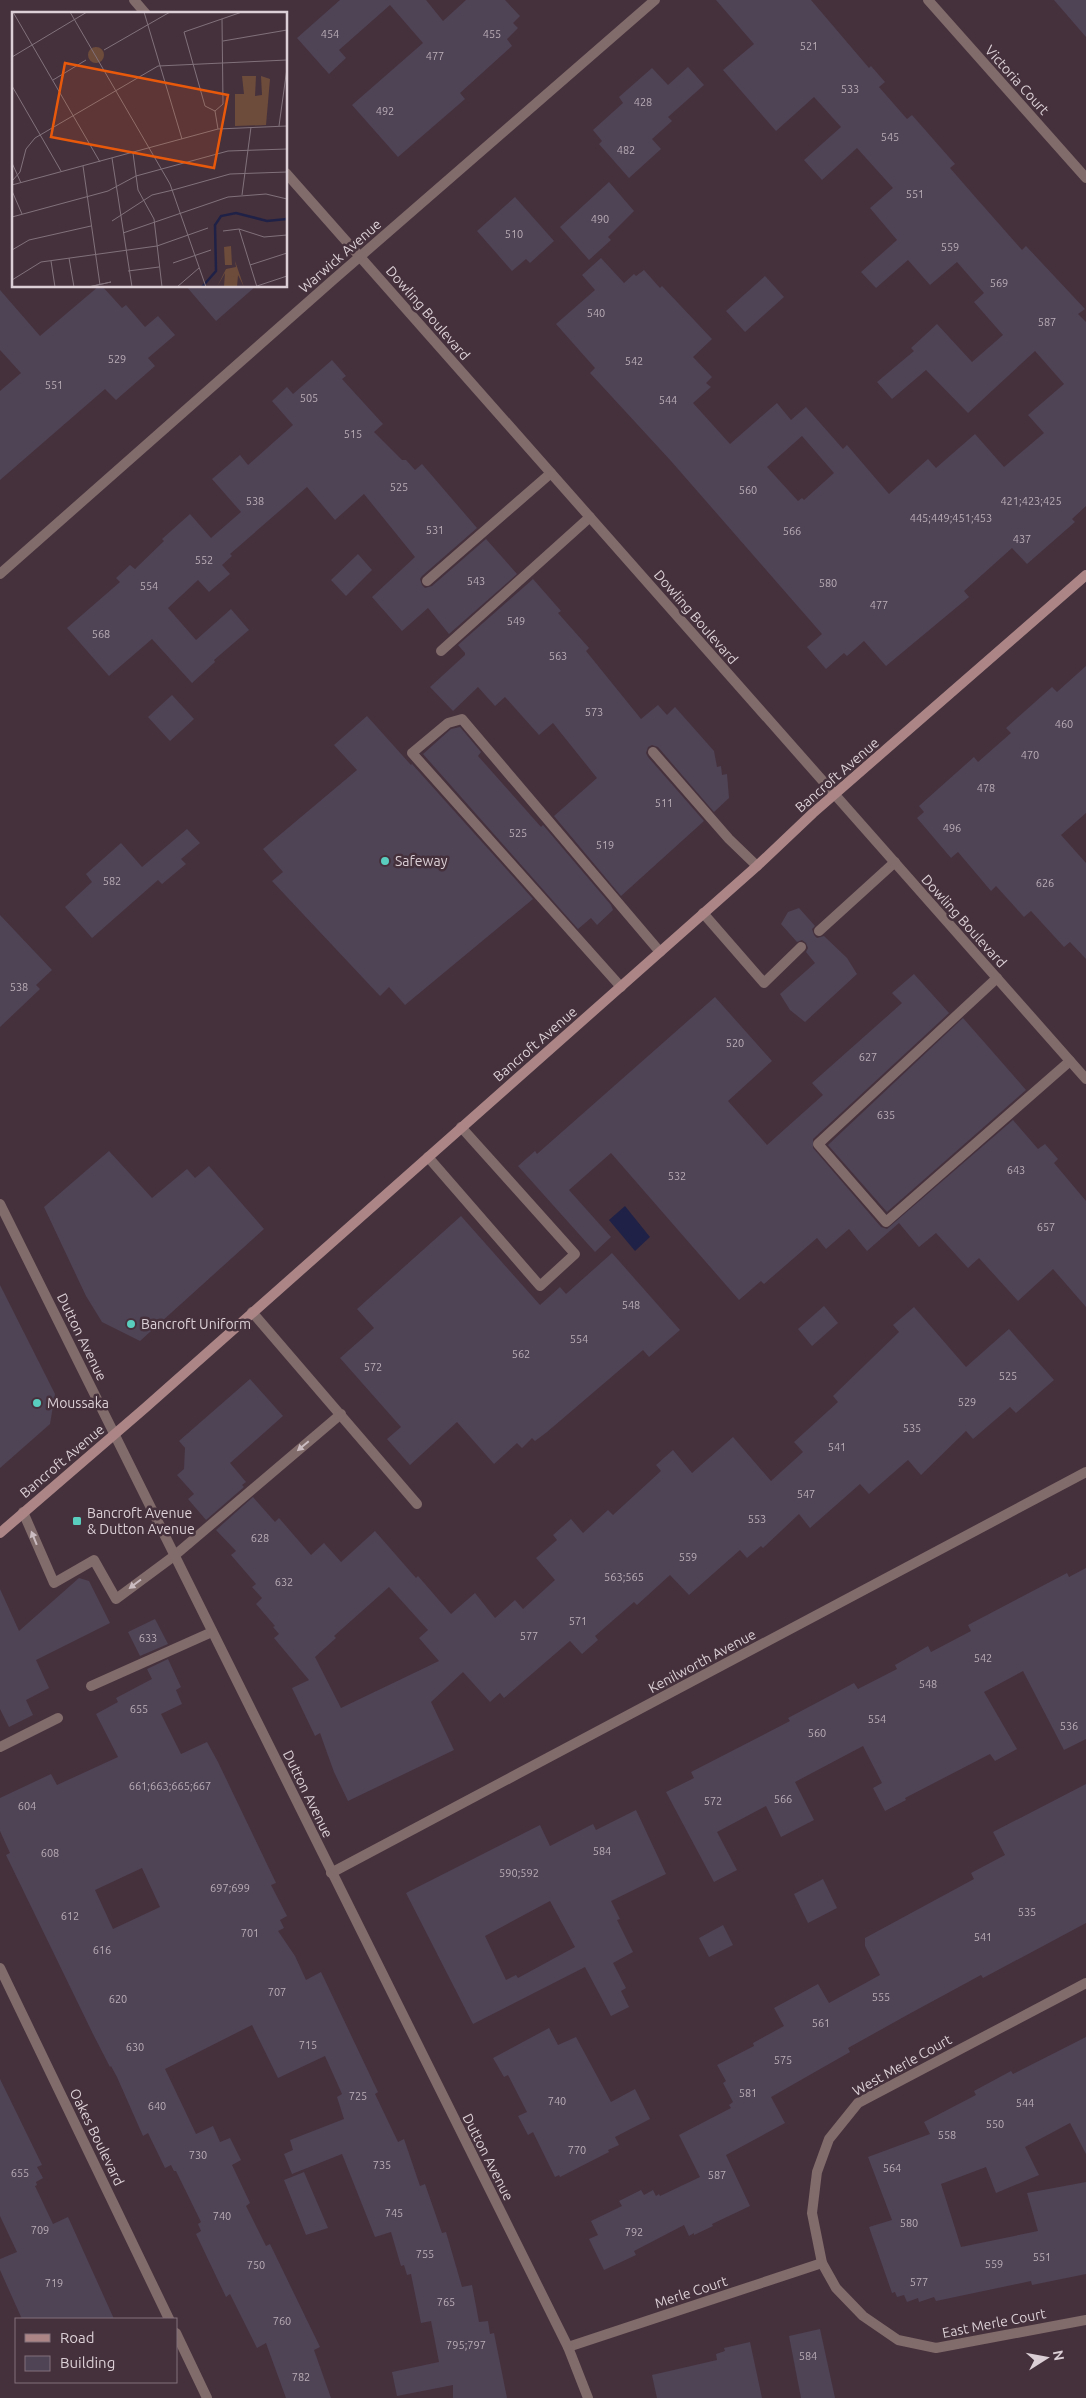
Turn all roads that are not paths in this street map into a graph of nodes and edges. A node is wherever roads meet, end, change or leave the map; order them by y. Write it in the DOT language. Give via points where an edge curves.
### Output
graph roads {
  1 [pos="134,0"];
  2 [pos="656,0"];
  3 [pos="928,0"];
  4 [pos="144,12"];
  5 [pos="288,175"];
  6 [pos="1086,178"];
  7 [pos="360,257"];
  8 [pos="551,473"];
  9 [pos="590,517"];
  10 [pos="0,574"];
  11 [pos="1086,575"];
  12 [pos="427,581"];
  13 [pos="441,651"];
  14 [pos="653,752"];
  15 [pos="835,795"];
  16 [pos="895,862"];
  17 [pos="757,866"];
  18 [pos="704,913"];
  19 [pos="819,931"];
  20 [pos="801,947"];
  21 [pos="660,952"];
  22 [pos="997,978"];
  23 [pos="621,987"];
  24 [pos="1070,1061"];
  25 [pos="1086,1079"];
  26 [pos="461,1127"];
  27 [pos="428,1157"];
  28 [pos="0,1204"];
  29 [pos="252,1312"];
  30 [pos="340,1414"];
  31 [pos="115,1434"];
  32 [pos="1086,1472"];
  33 [pos="417,1504"];
  34 [pos="23,1512"];
  35 [pos="0,1533"];
  36 [pos="174,1556"];
  37 [pos="212,1632"];
  38 [pos="91,1686"];
  39 [pos="58,1718"];
  40 [pos="0,1747"];
  41 [pos="331,1874"];
  42 [pos="0,1968"];
  43 [pos="1086,1983"];
  44 [pos="822,2263"];
  45 [pos="169,2318"];
  46 [pos="1086,2320"];
  47 [pos="178,2338"];
  48 [pos="568,2347"];
  49 [pos="207,2398"];
  50 [pos="588,2398"];
  1 -- 4 [label="street"];
  2 -- 7 [label="street, Warwick Avenue"];
  3 -- 6 [label="street, Victoria Court"];
  5 -- 7 [label="street, Dowling Boulevard"];
  7 -- 8 [label="street, Dowling Boulevard"];
  7 -- 10 [label="street, Warwick Avenue"];
  8 -- 9 [label="street, Dowling Boulevard"];
  8 -- 12 [label="street"];
  9 -- 13 [label="street"];
  9 -- 15 [label="street, Dowling Boulevard"];
  11 -- 15 [label="main road, Bancroft Avenue"];
  14 -- 17 [label="street"];
  15 -- 16 [label="street, Dowling Boulevard"];
  15 -- 17 [label="main road, Bancroft Avenue"];
  16 -- 19 [label="street"];
  16 -- 22 [label="street, Dowling Boulevard"];
  17 -- 18 [label="main road, Bancroft Avenue"];
  18 -- 20 [label="street" via="764,983"];
  18 -- 21 [label="main road, Bancroft Avenue"];
  21 -- 23 [label="main road, Bancroft Avenue"];
  21 -- 23 [label="street" via="462,719 448,723 412,753"];
  22 -- 24 [label="street, Dowling Boulevard"];
  22 -- 24 [label="street" via="818,1144 886,1222"];
  23 -- 26 [label="main road, Bancroft Avenue"];
  24 -- 25 [label="street, Dowling Boulevard"];
  26 -- 27 [label="main road, Bancroft Avenue"];
  26 -- 27 [label="street" via="575,1254 568,1261 540,1286"];
  27 -- 29 [label="main road, Bancroft Avenue"];
  28 -- 31 [label="street, Dutton Avenue"];
  29 -- 30 [label="street"];
  29 -- 31 [label="main road, Bancroft Avenue"];
  30 -- 33 [label="street"];
  30 -- 36 [label="street, one-way"];
  31 -- 34 [label="main road, Bancroft Avenue"];
  31 -- 36 [label="street, Dutton Avenue"];
  32 -- 41 [label="street, Kenilworth Avenue"];
  34 -- 35 [label="main road, Bancroft Avenue"];
  36 -- 34 [label="street, one-way" via="116,1599 94,1560 54,1582"];
  36 -- 37 [label="street, Dutton Avenue"];
  37 -- 38 [label="street"];
  37 -- 41 [label="street, Dutton Avenue"];
  39 -- 40 [label="street"];
  41 -- 48 [label="street, Dutton Avenue"];
  42 -- 45 [label="street, Oakes Boulevard"];
  43 -- 44 [label="street, West Merle Court" via="858,2103 828,2139 816,2172 812,2213"];
  44 -- 46 [label="street, East Merle Court" via="836,2288 863,2316 898,2340 936,2348"];
  44 -- 48 [label="street, Merle Court"];
  47 -- 49 [label="street"];
  48 -- 50 [label="street, Dutton Avenue"];
}
